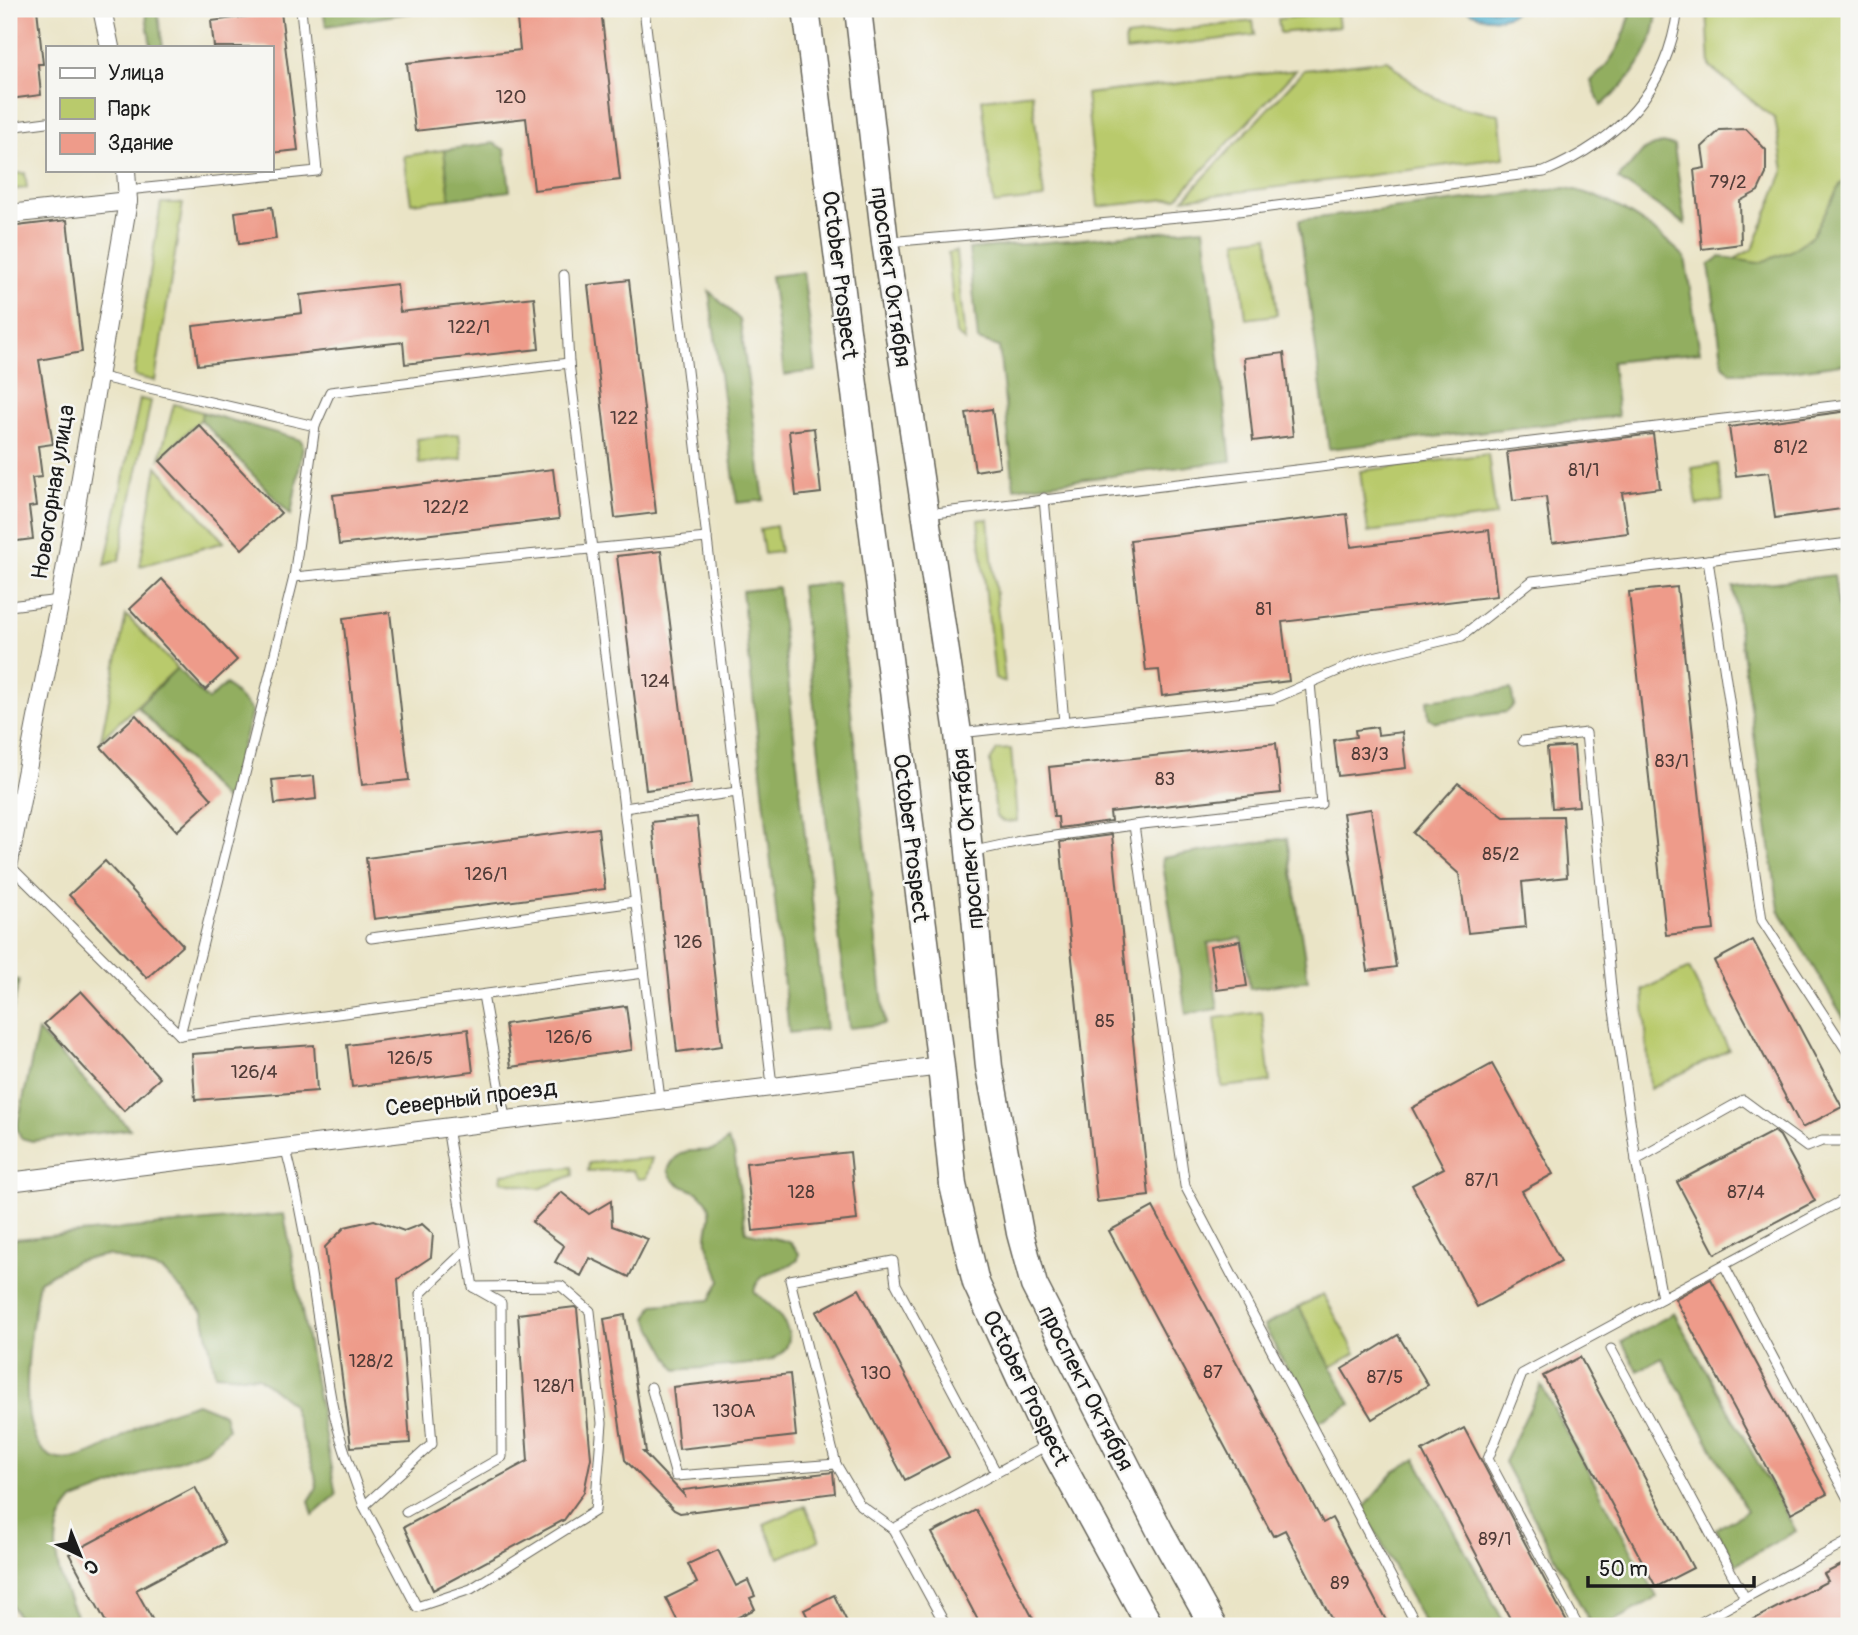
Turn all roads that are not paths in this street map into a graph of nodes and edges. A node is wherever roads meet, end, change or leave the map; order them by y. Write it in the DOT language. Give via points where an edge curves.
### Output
graph roads {
  1 [pos="102,9"];
  2 [pos="301,9"];
  3 [pos="644,9"];
  4 [pos="806,9"];
  5 [pos="858,9"];
  6 [pos="1678,9"];
  7 [pos="110,46"];
  8 [pos="46,122"];
  9 [pos="9,127"];
  10 [pos="126,172"];
  11 [pos="128,195"];
  12 [pos="9,214"];
  13 [pos="885,242"];
  14 [pos="564,275"];
  15 [pos="569,363"];
  16 [pos="96,376"];
  17 [pos="1849,404"];
  18 [pos="315,426"];
  19 [pos="1044,498"];
  20 [pos="925,514"];
  21 [pos="707,538"];
  22 [pos="1849,543"];
  23 [pos="592,549"];
  24 [pos="1708,560"];
  25 [pos="293,578"];
  26 [pos="60,600"];
  27 [pos="9,606"];
  28 [pos="1310,683"];
  29 [pos="1064,722"];
  30 [pos="958,733"];
  31 [pos="1523,741"];
  32 [pos="737,792"];
  33 [pos="624,808"];
  34 [pos="1133,825"];
  35 [pos="969,853"];
  36 [pos="9,863"];
  37 [pos="635,902"];
  38 [pos="371,938"];
  39 [pos="644,973"];
  40 [pos="484,995"];
  41 [pos="180,1035"];
  42 [pos="1849,1055"];
  43 [pos="941,1066"];
  44 [pos="772,1085"];
  45 [pos="660,1099"];
  46 [pos="505,1118"];
  47 [pos="447,1126"];
  48 [pos="1849,1141"];
  49 [pos="285,1146"];
  50 [pos="1636,1160"];
  51 [pos="9,1182"];
  52 [pos="1849,1197"];
  53 [pos="467,1249"];
  54 [pos="1724,1265"];
  55 [pos="473,1287"];
  56 [pos="1662,1298"];
  57 [pos="1611,1349"];
  58 [pos="651,1387"];
  59 [pos="1050,1443"];
  60 [pos="836,1464"];
  61 [pos="996,1472"];
  62 [pos="1849,1501"];
  63 [pos="364,1506"];
  64 [pos="406,1512"];
  65 [pos="893,1529"];
  66 [pos="1849,1541"];
  67 [pos="1745,1598"];
  68 [pos="946,1626"];
  69 [pos="1150,1626"];
  70 [pos="1213,1626"];
  71 [pos="1417,1626"];
  72 [pos="1578,1626"];
  73 [pos="1694,1626"];
  1 -- 7 [label="street"];
  2 -- 11 [label="lane" via="317,171"];
  3 -- 21 [label="lane"];
  4 -- 43 [label="main road, October Prospect"];
  5 -- 13 [label="main road, проспект Октября"];
  6 -- 13 [label="lane" via="1674,45 1632,117 1589,151 1544,172 1213,214"];
  8 -- 9 [label="lane"];
  10 -- 11 [label="street, Новогорная улица"];
  11 -- 12 [label="street"];
  11 -- 16 [label="street, Новогорная улица"];
  13 -- 20 [label="main road, проспект Октября"];
  14 -- 15 [label="lane"];
  15 -- 18 [label="lane" via="330,392"];
  15 -- 23 [label="lane"];
  16 -- 18 [label="lane"];
  16 -- 26 [label="street, Новогорная улица"];
  17 -- 19 [label="lane"];
  18 -- 25 [label="lane"];
  19 -- 20 [label="lane"];
  19 -- 29 [label="lane"];
  20 -- 30 [label="main road, проспект Октября"];
  21 -- 23 [label="lane"];
  21 -- 32 [label="lane"];
  22 -- 24 [label="lane"];
  23 -- 25 [label="lane"];
  23 -- 33 [label="lane"];
  24 -- 28 [label="lane" via="1532,581 1462,636 1365,659"];
  24 -- 42 [label="lane" via="1762,920"];
  25 -- 41 [label="lane"];
  26 -- 27 [label="lane"];
  26 -- 36 [label="street, Новогорная улица"];
  28 -- 29 [label="lane" via="1273,699"];
  28 -- 34 [label="lane" via="1321,804"];
  29 -- 30 [label="lane"];
  30 -- 35 [label="main road, проспект Октября"];
  31 -- 50 [label="lane" via="1586,733 1612,997"];
  32 -- 33 [label="lane"];
  32 -- 44 [label="lane"];
  33 -- 37 [label="lane"];
  34 -- 35 [label="lane"];
  34 -- 71 [label="lane" via="1185,1186"];
  35 -- 70 [label="main road, проспект Октября" via="989,1067 1034,1285"];
  36 -- 41 [label="lane"];
  37 -- 38 [label="lane"];
  37 -- 39 [label="lane"];
  39 -- 40 [label="lane"];
  39 -- 45 [label="lane"];
  40 -- 41 [label="lane"];
  40 -- 46 [label="lane"];
  43 -- 44 [label="street, Северный проезд"];
  43 -- 59 [label="main road, October Prospect" via="953,1185 976,1283"];
  44 -- 45 [label="street, Северный проезд"];
  45 -- 46 [label="street, Северный проезд"];
  46 -- 47 [label="street, Северный проезд"];
  47 -- 49 [label="street, Северный проезд"];
  47 -- 53 [label="lane"];
  48 -- 50 [label="lane" via="1822,1141 1807,1147 1743,1100"];
  49 -- 51 [label="street, Северный проезд"];
  49 -- 63 [label="lane" via="297,1191 333,1405"];
  50 -- 56 [label="lane"];
  52 -- 54 [label="lane"];
  53 -- 55 [label="lane"];
  53 -- 63 [label="lane" via="420,1294 432,1444"];
  54 -- 56 [label="lane"];
  54 -- 62 [label="lane"];
  55 -- 63 [label="lane" via="561,1286 590,1311 602,1423 595,1511 471,1589 417,1608"];
  55 -- 64 [label="lane" via="501,1303 502,1457"];
  56 -- 72 [label="lane" via="1522,1374 1488,1459"];
  57 -- 67 [label="lane"];
  58 -- 60 [label="lane" via="676,1476"];
  59 -- 61 [label="lane"];
  59 -- 69 [label="main road, October Prospect"];
  60 -- 61 [label="lane" via="790,1280 893,1261 896,1284"];
  60 -- 65 [label="lane" via="860,1504"];
  61 -- 65 [label="lane"];
  65 -- 68 [label="lane"];
  66 -- 67 [label="lane"];
  67 -- 73 [label="lane"];
}
